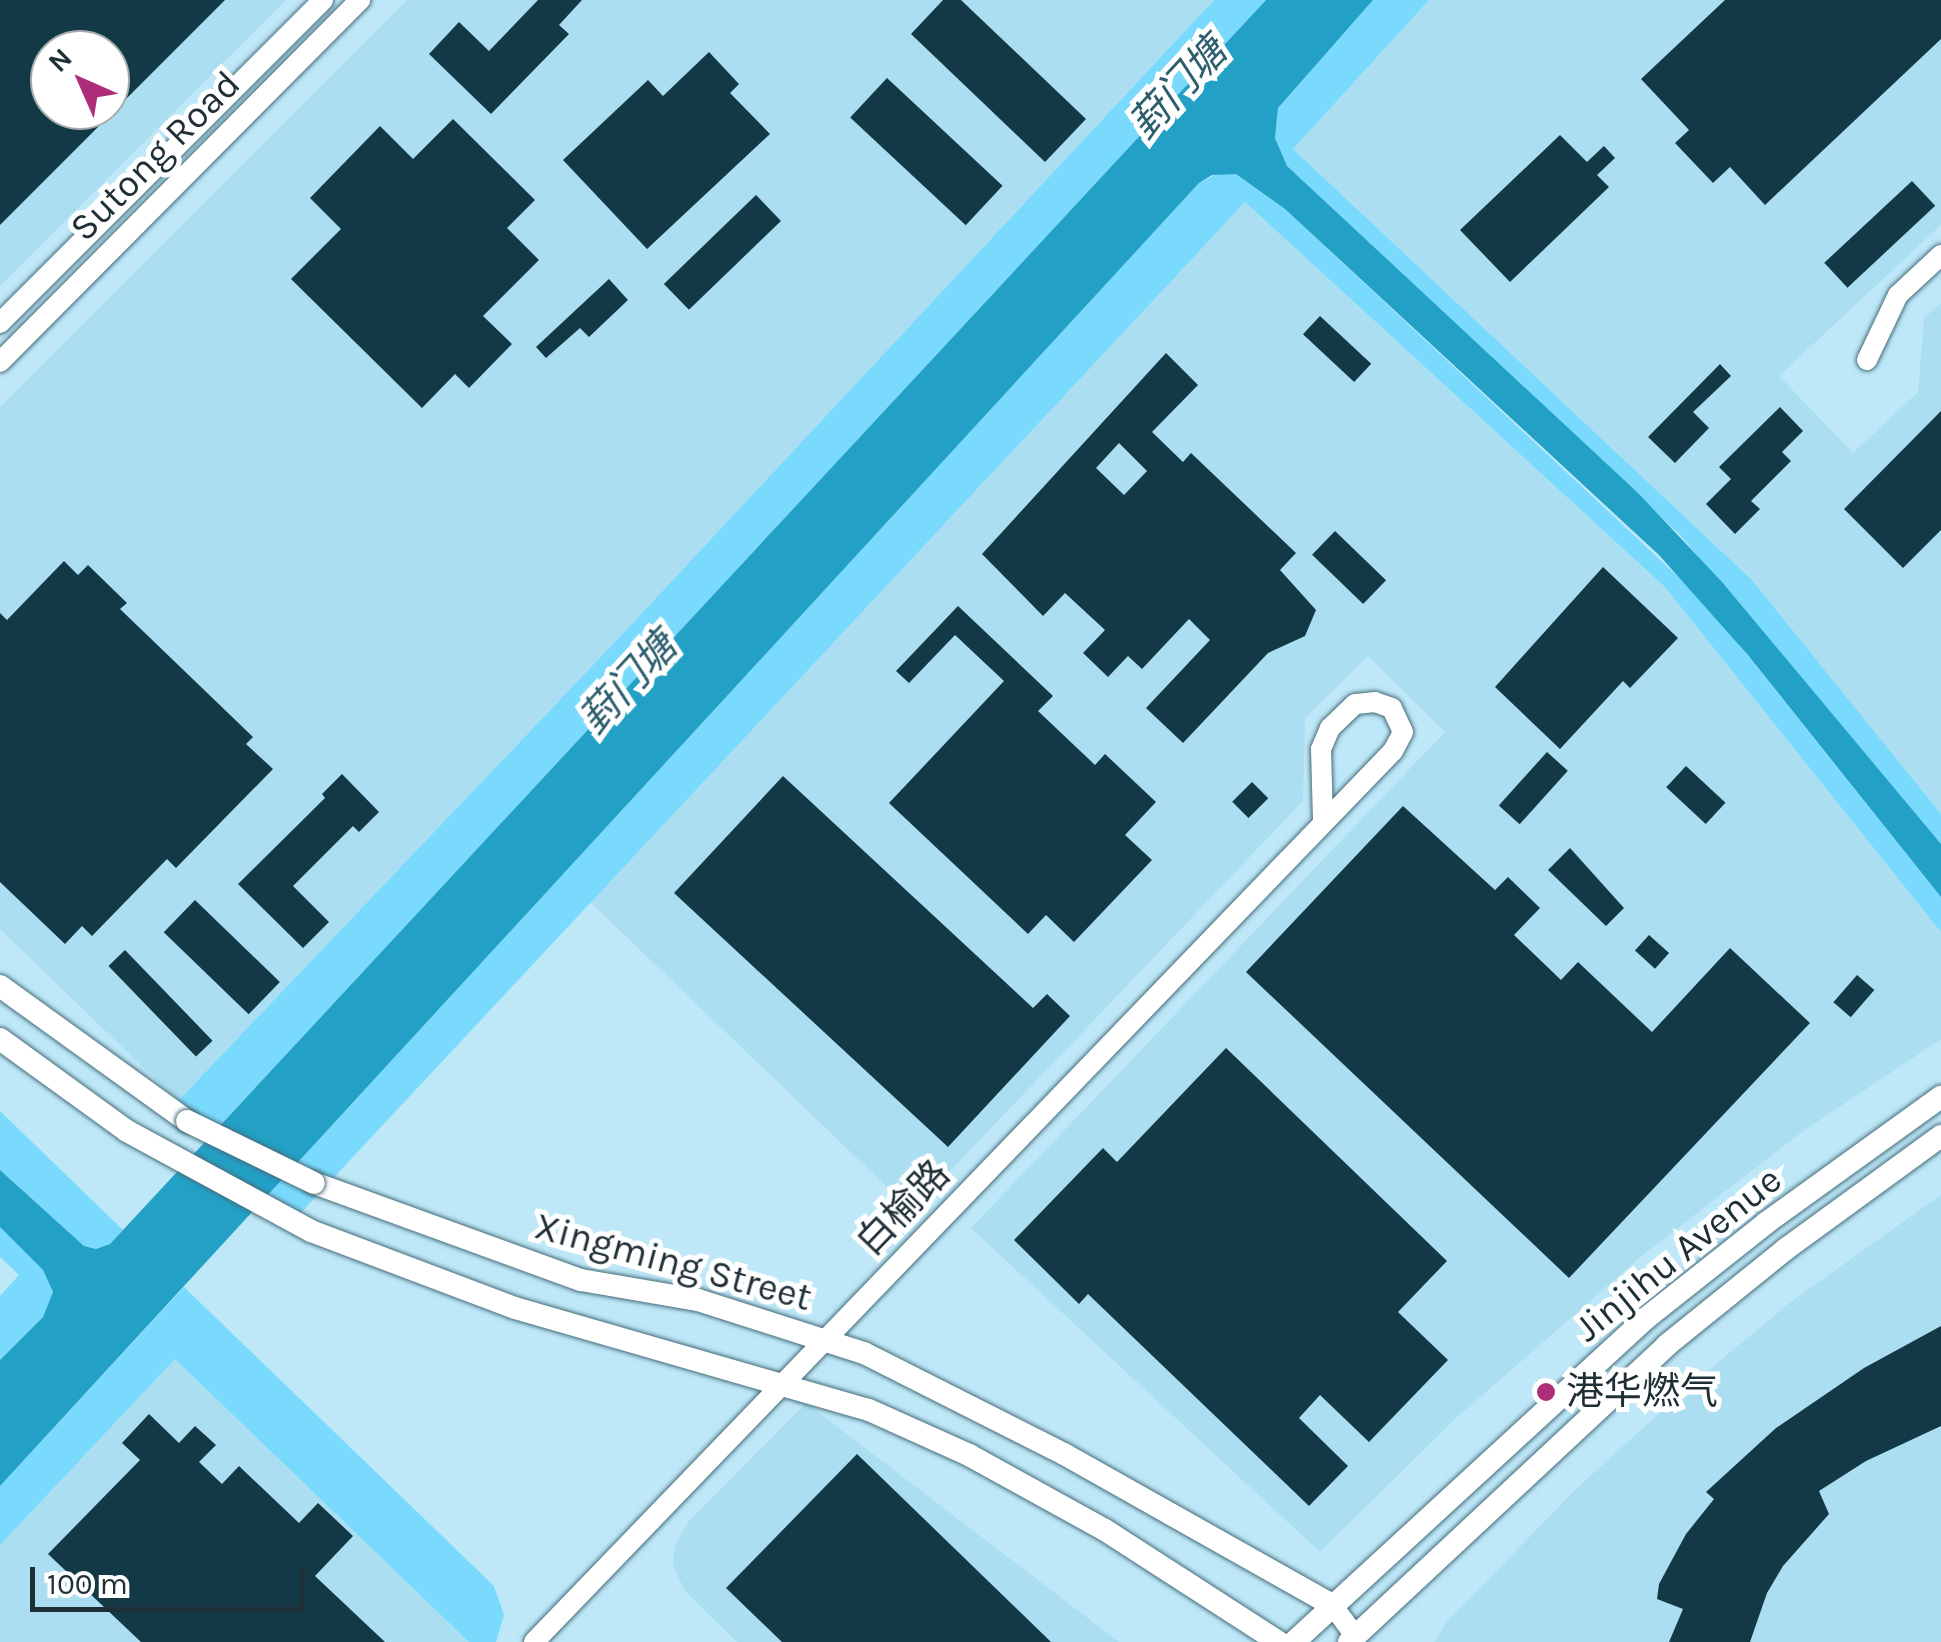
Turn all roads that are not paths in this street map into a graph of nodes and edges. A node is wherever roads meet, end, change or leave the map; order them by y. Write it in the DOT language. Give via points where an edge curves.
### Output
graph roads {
  1 [pos="323,0"];
  2 [pos="360,0"];
  3 [pos="1941,255"];
  4 [pos="0,323"];
  5 [pos="1867,360"];
  6 [pos="0,362"];
  7 [pos="1323,822"];
  8 [pos="0,986"];
  9 [pos="0,1039"];
  10 [pos="1941,1097"];
  11 [pos="1941,1136"];
  12 [pos="824,1340"];
  13 [pos="783,1383"];
  14 [pos="1332,1605"];
  15 [pos="1355,1640"];
  16 [pos="534,1642"];
  17 [pos="1279,1642"];
  18 [pos="1294,1642"];
  1 -- 4 [label="street, Sutong Road"];
  2 -- 6 [label="street, Sutong Road"];
  3 -- 5 [label="street" via="1898,295"];
  7 -- 7 [label="street, 白榆路" via="1400,741 1403,723 1392,708 1355,704 1330,728 1321,749"];
  7 -- 12 [label="street, 白榆路"];
  8 -- 12 [label="main road, Xingming Street, bridge" via="187,1120 314,1183 581,1280 698,1300"];
  9 -- 13 [label="main road" via="126,1131 311,1232 515,1308"];
  10 -- 14 [label="main road, Jinjihu Avenue" via="1646,1319"];
  11 -- 15 [label="main road, Jinjihu Avenue" via="1667,1346"];
  12 -- 13 [label="street, 白榆路"];
  12 -- 14 [label="main road, Xingming Street" via="864,1353 1064,1454"];
  13 -- 16 [label="street, 白榆路"];
  13 -- 17 [label="main road" via="869,1410 969,1455 1105,1530"];
  14 -- 15 [label="street"];
  14 -- 18 [label="main road, Jinjihu Avenue"];
}
